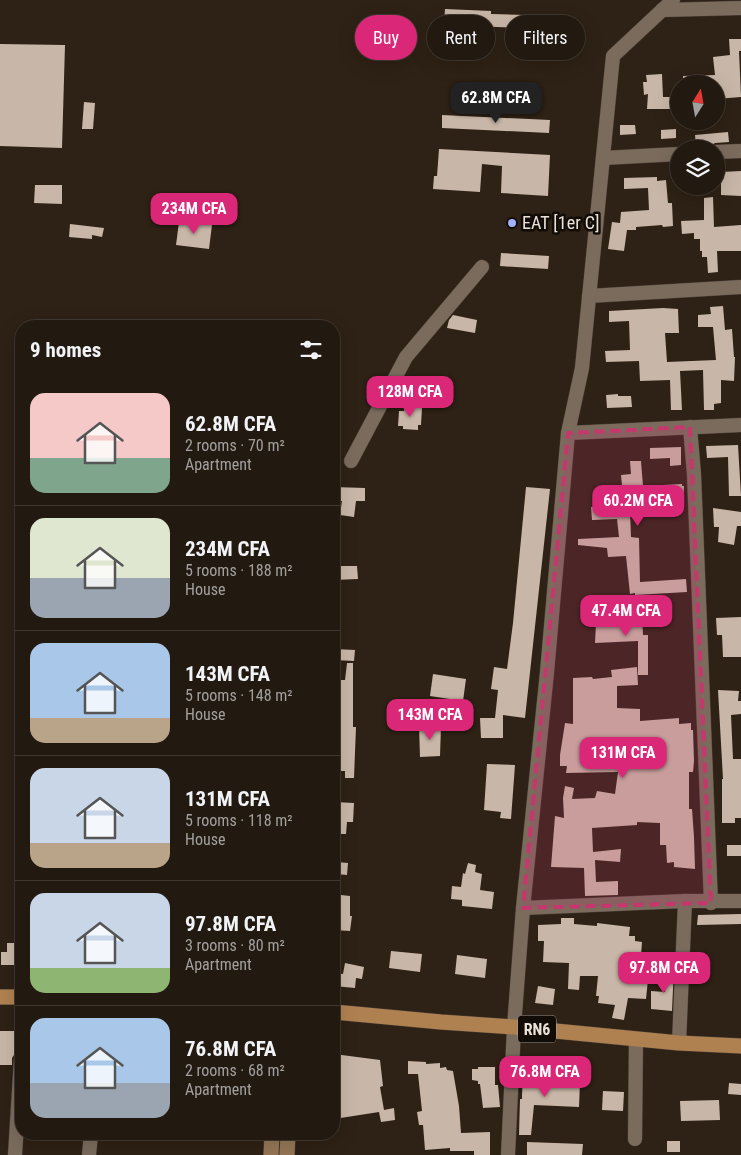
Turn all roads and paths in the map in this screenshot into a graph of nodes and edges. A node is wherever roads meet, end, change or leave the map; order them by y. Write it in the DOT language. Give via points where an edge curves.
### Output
graph roads {
  1 [pos="672,0"];
  2 [pos="741,8"];
  3 [pos="662,10"];
  4 [pos="741,151"];
  5 [pos="725,152"];
  6 [pos="670,154"];
  7 [pos="603,158"];
  8 [pos="482,268"];
  9 [pos="741,287"];
  10 [pos="589,296"];
  11 [pos="741,425"];
  12 [pos="690,428"];
  13 [pos="568,433"];
  14 [pos="350,461"];
  15 [pos="741,901"];
  16 [pos="685,902"];
  17 [pos="711,903"];
  18 [pos="523,908"];
  19 [pos="0,997"];
  20 [pos="15,997"];
  21 [pos="340,1012"];
  22 [pos="514,1027"];
  23 [pos="636,1039"];
  24 [pos="680,1043"];
  25 [pos="741,1046"];
  26 [pos="635,1138"];
  27 [pos="16,1140"];
  28 [pos="90,1140"];
  29 [pos="272,1140"];
  30 [pos="288,1140"];
  31 [pos="15,1155"];
  32 [pos="89,1155"];
  33 [pos="271,1155"];
  34 [pos="287,1155"];
  35 [pos="508,1155"];
  1 -- 3 [label="street"];
  2 -- 3 [label="street"];
  3 -- 7 [label="street" via="613,56"];
  4 -- 5 [label="street"];
  6 -- 7 [label="street"];
  7 -- 10 [label="street"];
  8 -- 14 [label="street" via="406,357"];
  9 -- 10 [label="street"];
  10 -- 13 [label="street" via="582,368"];
  11 -- 12 [label="street"];
  12 -- 13 [label="street"];
  12 -- 17 [label="street"];
  13 -- 18 [label="street"];
  15 -- 17 [label="street"];
  16 -- 17 [label="street"];
  16 -- 18 [label="street"];
  16 -- 24 [label="street"];
  18 -- 22 [label="street"];
  19 -- 20 [label="main road"];
  21 -- 22 [label="main road, RN6"];
  22 -- 23 [label="main road, RN6"];
  22 -- 35 [label="street"];
  23 -- 24 [label="main road, RN6"];
  23 -- 26 [label="street"];
  24 -- 25 [label="main road, RN6"];
  27 -- 31 [label="street"];
  28 -- 32 [label="street"];
  29 -- 33 [label="street"];
  30 -- 34 [label="street"];
}
